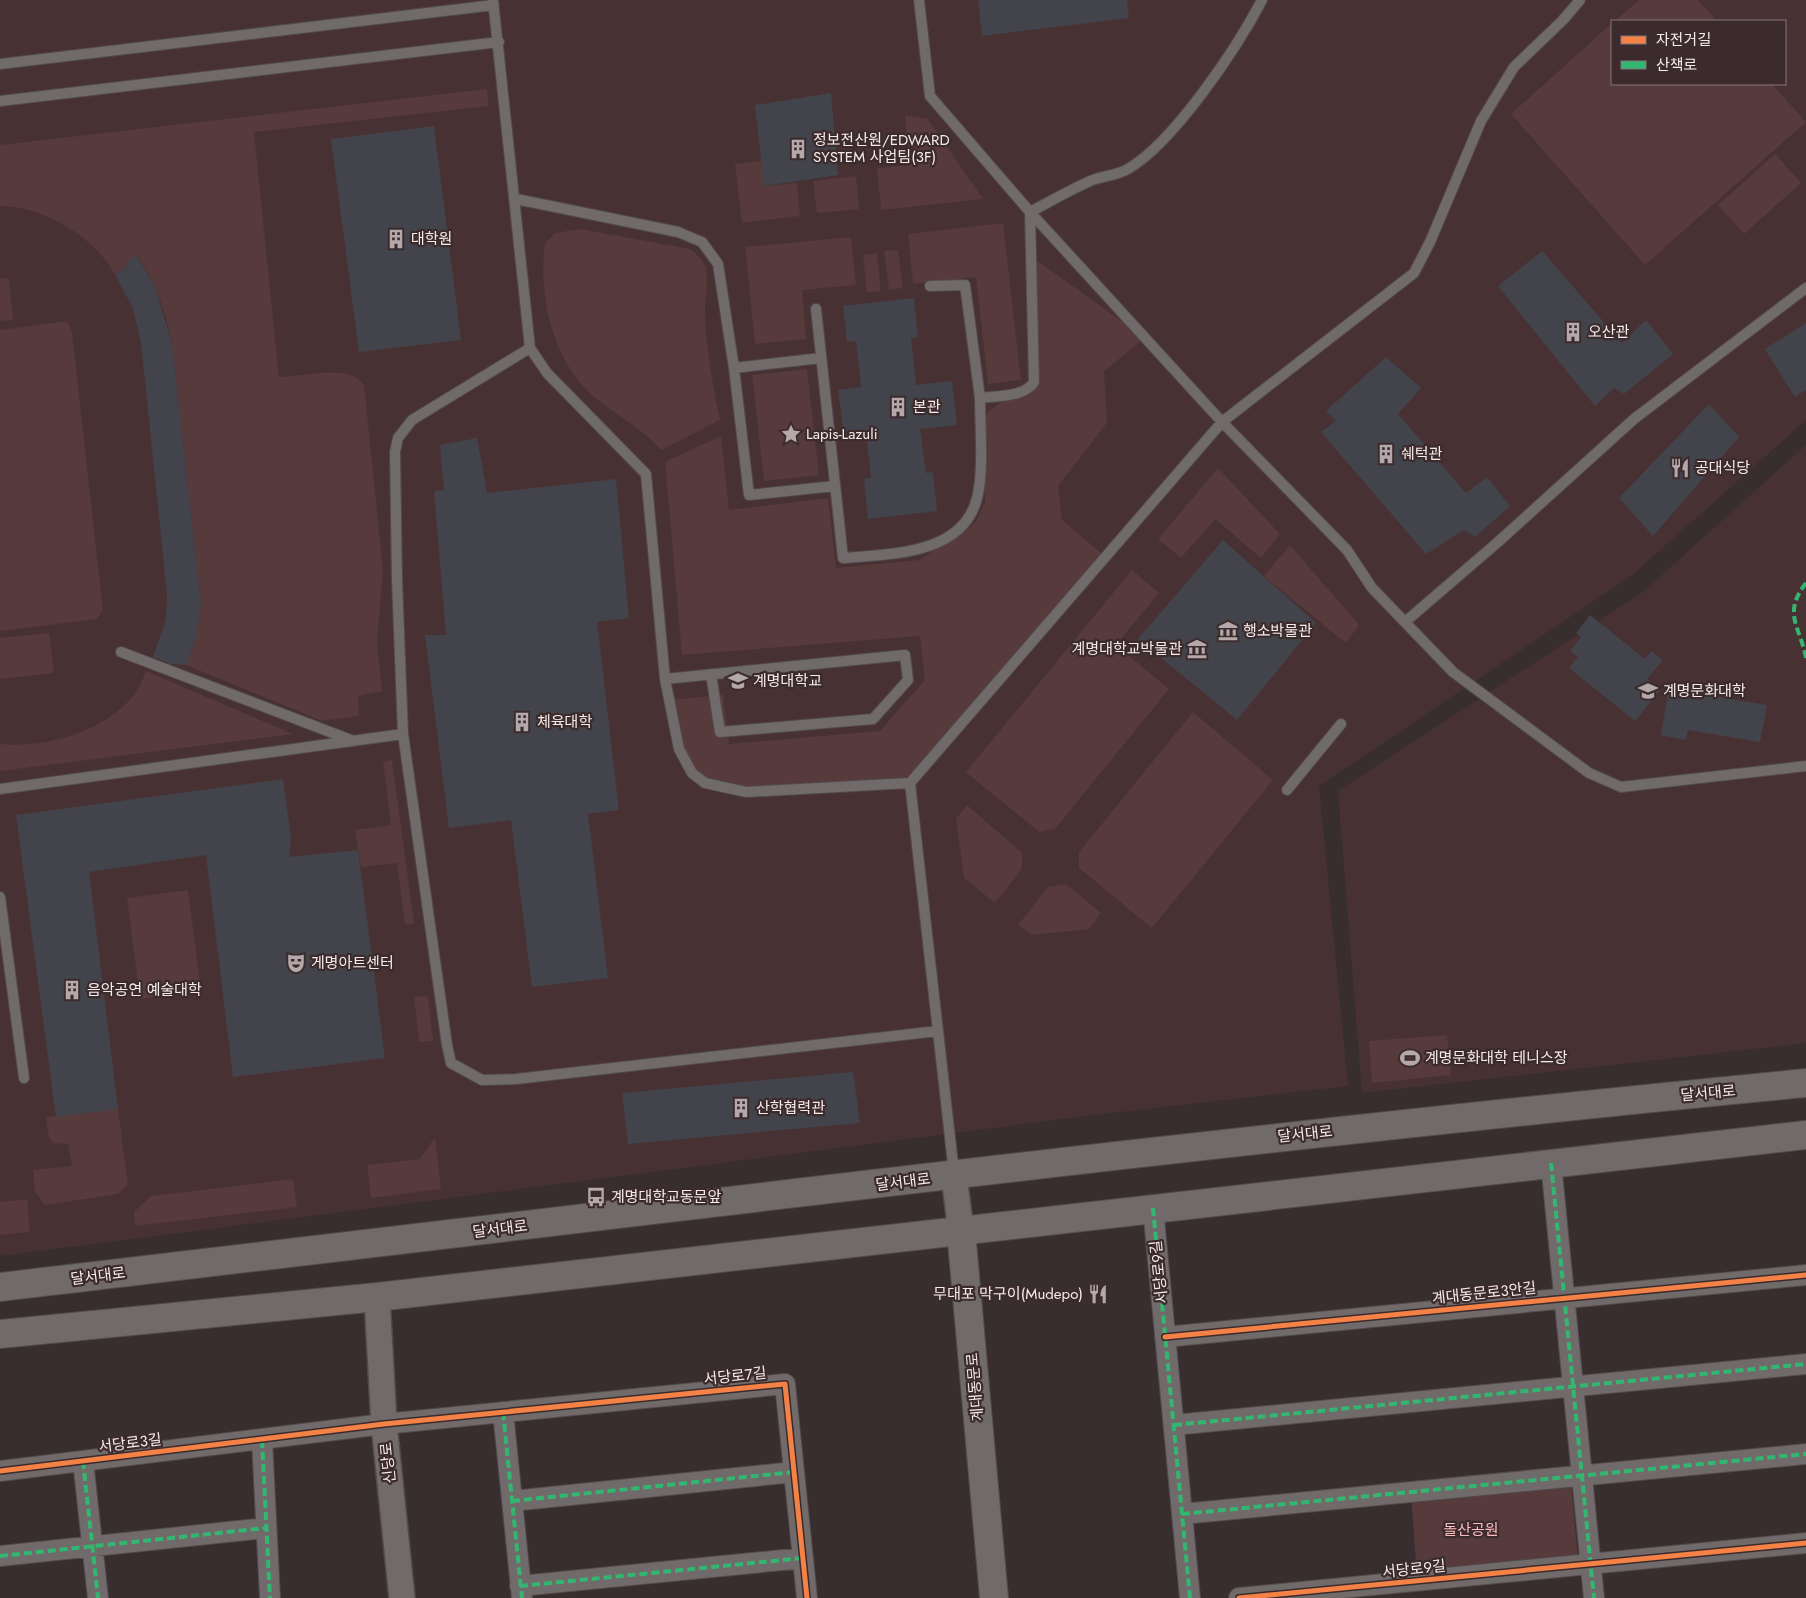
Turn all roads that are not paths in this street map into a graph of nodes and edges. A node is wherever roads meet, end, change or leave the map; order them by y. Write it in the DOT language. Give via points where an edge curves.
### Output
graph roads {
  1 [pos="919,0"];
  2 [pos="1262,0"];
  3 [pos="1580,0"];
  4 [pos="494,3"];
  5 [pos="498,42"];
  6 [pos="0,64"];
  7 [pos="0,101"];
  8 [pos="516,199"];
  9 [pos="1030,212"];
  10 [pos="930,286"];
  11 [pos="1806,288"];
  12 [pos="816,308"];
  13 [pos="530,348"];
  14 [pos="822,358"];
  15 [pos="734,368"];
  16 [pos="980,398"];
  17 [pos="1222,422"];
  18 [pos="835,486"];
  19 [pos="1405,622"];
  20 [pos="121,652"];
  21 [pos="711,674"];
  22 [pos="665,679"];
  23 [pos="1342,724"];
  24 [pos="402,734"];
  25 [pos="354,741"];
  26 [pos="1806,766"];
  27 [pos="910,783"];
  28 [pos="0,789"];
  29 [pos="1287,790"];
  30 [pos="0,897"];
  31 [pos="938,1031"];
  32 [pos="24,1078"];
  33 [pos="1806,1083"];
  34 [pos="1806,1136"];
  35 [pos="1551,1163"];
  36 [pos="954,1176"];
  37 [pos="1152,1208"];
  38 [pos="961,1231"];
  39 [pos="1806,1275"];
  40 [pos="0,1287"];
  41 [pos="377,1297"];
  42 [pos="1565,1298"];
  43 [pos="0,1334"];
  44 [pos="1165,1337"];
  45 [pos="1806,1364"];
  46 [pos="1574,1387"];
  47 [pos="503,1412"];
  48 [pos="384,1424"];
  49 [pos="1174,1425"];
  50 [pos="262,1440"];
  51 [pos="1806,1454"];
  52 [pos="83,1461"];
  53 [pos="0,1471"];
  54 [pos="794,1472"];
  55 [pos="1582,1475"];
  56 [pos="512,1501"];
  57 [pos="1182,1514"];
  58 [pos="266,1528"];
  59 [pos="1806,1543"];
  60 [pos="92,1546"];
  61 [pos="0,1556"];
  62 [pos="803,1558"];
  63 [pos="1591,1564"];
  64 [pos="521,1592"];
  65 [pos="98,1598"];
  66 [pos="270,1598"];
  67 [pos="402,1598"];
  68 [pos="807,1598"];
  69 [pos="994,1598"];
  70 [pos="1190,1598"];
  71 [pos="1239,1598"];
  72 [pos="1594,1598"];
  1 -- 9 [label="lane" via="930,96"];
  2 -- 9 [label="lane" via="1246,32 1161,141 1127,169 1089,182"];
  3 -- 17 [label="lane" via="1514,68 1486,113 1414,272"];
  4 -- 5 [label="lane"];
  4 -- 6 [label="lane"];
  5 -- 7 [label="lane"];
  5 -- 8 [label="lane"];
  8 -- 13 [label="lane"];
  8 -- 15 [label="lane" via="678,232 702,242 718,264"];
  9 -- 16 [label="lane" via="1034,382 1023,392"];
  9 -- 17 [label="lane"];
  10 -- 16 [label="lane" via="965,285"];
  11 -- 19 [label="lane" via="1634,419"];
  12 -- 14 [label="lane"];
  13 -- 22 [label="lane" via="547,374 646,474"];
  13 -- 24 [label="lane" via="412,420 398,438 395,452"];
  14 -- 15 [label="lane"];
  14 -- 18 [label="lane"];
  15 -- 18 [label="lane" via="749,495"];
  16 -- 18 [label="lane" via="978,497 972,515 944,540 909,552 843,558"];
  17 -- 19 [label="lane" via="1347,550 1372,588"];
  17 -- 27 [label="lane"];
  19 -- 26 [label="lane" via="1453,672 1589,773 1621,787"];
  20 -- 25 [label="lane"];
  21 -- 21 [label="lane" via="905,655 908,680 873,719 720,732"];
  21 -- 22 [label="lane"];
  22 -- 27 [label="lane" via="679,749 692,773 705,783 746,792"];
  23 -- 29 [label="lane"];
  24 -- 25 [label="lane"];
  24 -- 31 [label="lane" via="447,1045 451,1063 465,1072 482,1080 516,1078"];
  25 -- 28 [label="lane"];
  27 -- 31 [label="lane"];
  30 -- 32 [label="lane"];
  31 -- 36 [label="lane"];
  33 -- 36 [label="main road, 달서대로" via="1187,1147"];
  34 -- 35 [label="main road"];
  35 -- 37 [label="main road"];
  35 -- 42 [label="street"];
  36 -- 38 [label="street, 계대동문로"];
  36 -- 40 [label="main road, 달서대로"];
  37 -- 38 [label="main road"];
  37 -- 44 [label="street, 서당로9길"];
  38 -- 41 [label="main road"];
  38 -- 69 [label="main road, 계대동문로"];
  39 -- 42 [label="street, 계대동문로3안길"];
  41 -- 43 [label="main road"];
  41 -- 48 [label="street, 신당로"];
  42 -- 44 [label="street, 계대동문로3안길"];
  42 -- 46 [label="street"];
  44 -- 49 [label="street, 서당로9길"];
  45 -- 46 [label="street"];
  46 -- 49 [label="street"];
  46 -- 55 [label="street"];
  47 -- 48 [label="street, 서당로3길"];
  47 -- 54 [label="street, 서당로7길" via="785,1384"];
  47 -- 56 [label="street"];
  48 -- 50 [label="street, 서당로3길"];
  48 -- 67 [label="street, 신당로"];
  49 -- 57 [label="street, 서당로9길"];
  50 -- 52 [label="street, 서당로3길"];
  50 -- 58 [label="street"];
  51 -- 55 [label="street"];
  52 -- 53 [label="street, 서당로3길"];
  52 -- 60 [label="street"];
  54 -- 56 [label="street"];
  54 -- 62 [label="street, 서당로7길"];
  55 -- 57 [label="street"];
  55 -- 63 [label="street"];
  56 -- 64 [label="street"];
  57 -- 70 [label="street, 서당로9길"];
  58 -- 60 [label="street"];
  58 -- 66 [label="street"];
  59 -- 63 [label="street"];
  60 -- 61 [label="street"];
  60 -- 65 [label="street"];
  62 -- 64 [label="street"];
  62 -- 68 [label="street, 서당로7길"];
  63 -- 71 [label="street, 서당로9길"];
  63 -- 72 [label="street"];
}
